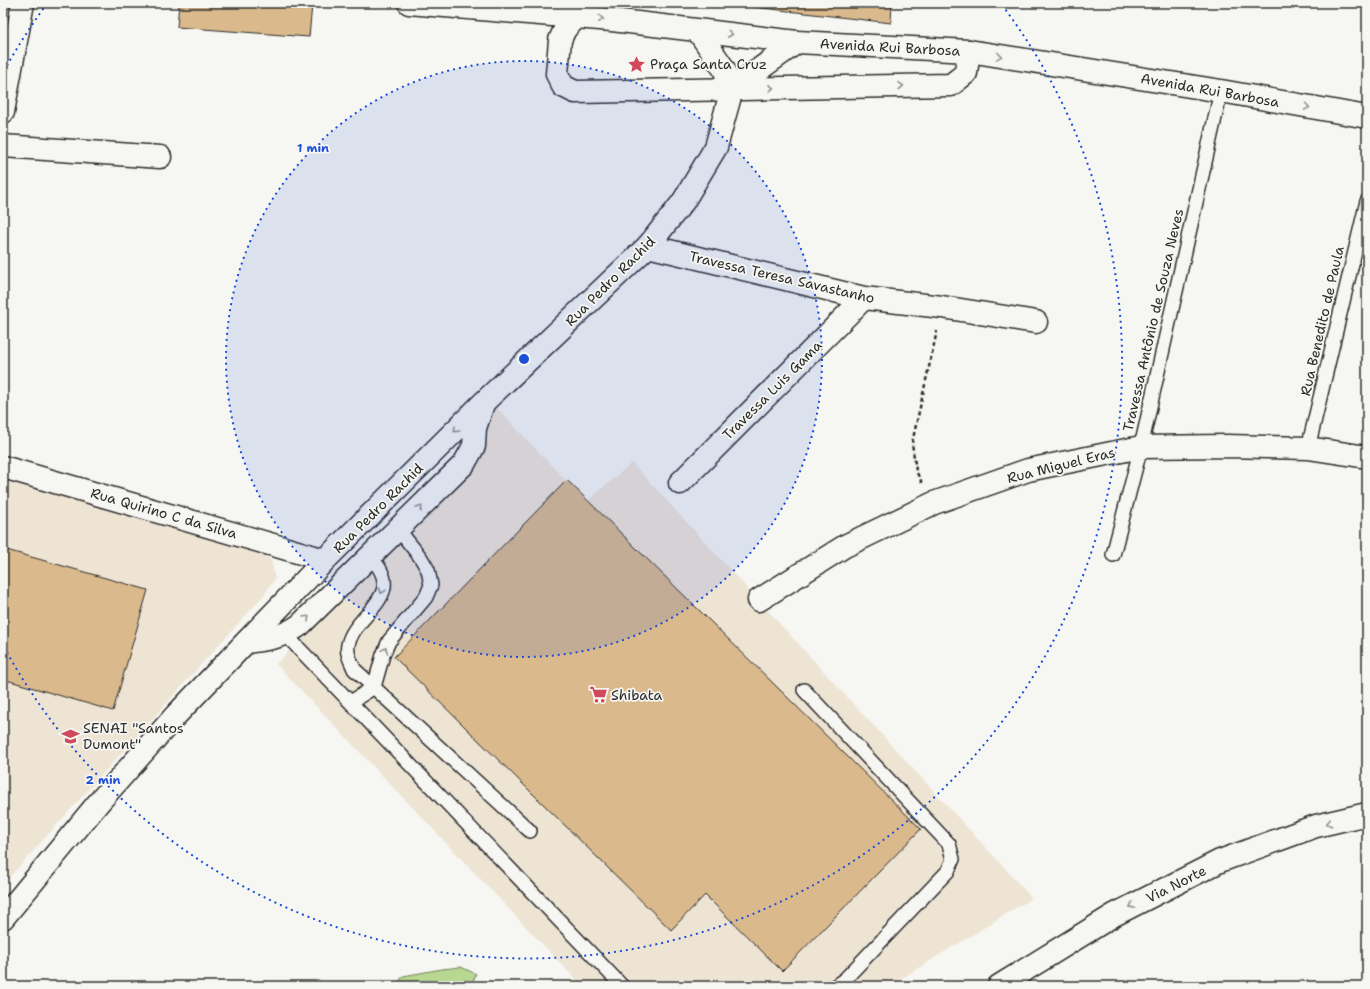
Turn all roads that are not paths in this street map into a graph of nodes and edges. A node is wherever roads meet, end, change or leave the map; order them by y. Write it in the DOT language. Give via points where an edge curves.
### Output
graph roads {
  1 [pos="23,3"];
  2 [pos="409,3"];
  3 [pos="577,17"];
  4 [pos="698,31"];
  5 [pos="797,42"];
  6 [pos="968,51"];
  7 [pos="732,89"];
  8 [pos="1221,91"];
  9 [pos="3,112"];
  10 [pos="1367,117"];
  11 [pos="3,146"];
  12 [pos="160,157"];
  13 [pos="1367,201"];
  14 [pos="648,246"];
  15 [pos="864,298"];
  16 [pos="1036,322"];
  17 [pos="484,402"];
  18 [pos="1141,447"];
  19 [pos="1308,448"];
  20 [pos="1367,457"];
  21 [pos="3,467"];
  22 [pos="680,483"];
  23 [pos="398,529"];
  24 [pos="1113,555"];
  25 [pos="370,557"];
  26 [pos="325,560"];
  27 [pos="759,600"];
  28 [pos="286,635"];
  29 [pos="246,642"];
  30 [pos="374,687"];
  31 [pos="804,690"];
  32 [pos="351,702"];
  33 [pos="1367,814"];
  34 [pos="530,831"];
  35 [pos="3,918"];
  36 [pos="622,986"];
  37 [pos="835,986"];
  38 [pos="999,986"];
  1 -- 9 [label="street"];
  2 -- 3 [label="street, Avenida Rui Barbosa"];
  3 -- 4 [label="street, Avenida Rui Barbosa, one-way"];
  3 -- 7 [label="street" via="565,29 560,40 557,74 563,86 575,92"];
  4 -- 5 [label="street, Avenida Rui Barbosa, one-way"];
  4 -- 7 [label="street" via="724,69"];
  5 -- 6 [label="street, Avenida Rui Barbosa"];
  5 -- 7 [label="street"];
  7 -- 6 [label="street, one-way" via="951,85 966,73"];
  6 -- 8 [label="street, Avenida Rui Barbosa, one-way"];
  7 -- 14 [label="street, Rua Pedro Rachid" via="716,147 682,202"];
  8 -- 10 [label="street, Avenida Rui Barbosa, one-way"];
  8 -- 18 [label="lane, Travessa Antônio de Souza Neves"];
  11 -- 12 [label="street"];
  13 -- 19 [label="lane, Rua Benedito de Paula"];
  14 -- 15 [label="street, Travessa Teresa Savastanho"];
  14 -- 17 [label="street, Rua Pedro Rachid"];
  15 -- 16 [label="street, Travessa Teresa Savastanho"];
  15 -- 22 [label="street, Travessa Luis Gama"];
  23 -- 17 [label="street, one-way" via="464,464 474,446 476,428"];
  17 -- 26 [label="street, Rua Pedro Rachid, one-way"];
  18 -- 19 [label="street, Rua Miguel Eras"];
  18 -- 24 [label="lane, Travessa Antônio de Souza Neves"];
  18 -- 27 [label="street, Rua Miguel Eras" via="1028,470 934,503 845,546"];
  19 -- 20 [label="street, Rua Miguel Eras"];
  21 -- 26 [label="street, Rua Quirino C da Silva"];
  23 -- 25 [label="street"];
  30 -- 23 [label="lane, one-way" via="389,641 426,597 431,585 428,570 421,558"];
  28 -- 25 [label="street, one-way" via="300,625"];
  25 -- 30 [label="lane, one-way" via="377,564 385,582 383,592 354,633 348,644 347,654 354,669"];
  26 -- 29 [label="street, Rua Pedro Rachid"];
  28 -- 29 [label="street"];
  28 -- 32 [label="lane"];
  29 -- 35 [label="street, Rua Pedro Rachid" via="176,715 99,802"];
  30 -- 32 [label="lane"];
  30 -- 34 [label="lane"];
  31 -- 37 [label="lane" via="949,844 953,859 948,871 845,979"];
  32 -- 36 [label="lane"];
  33 -- 38 [label="street, Via Norte, one-way" via="1316,826 1220,861 1114,915"];
}
